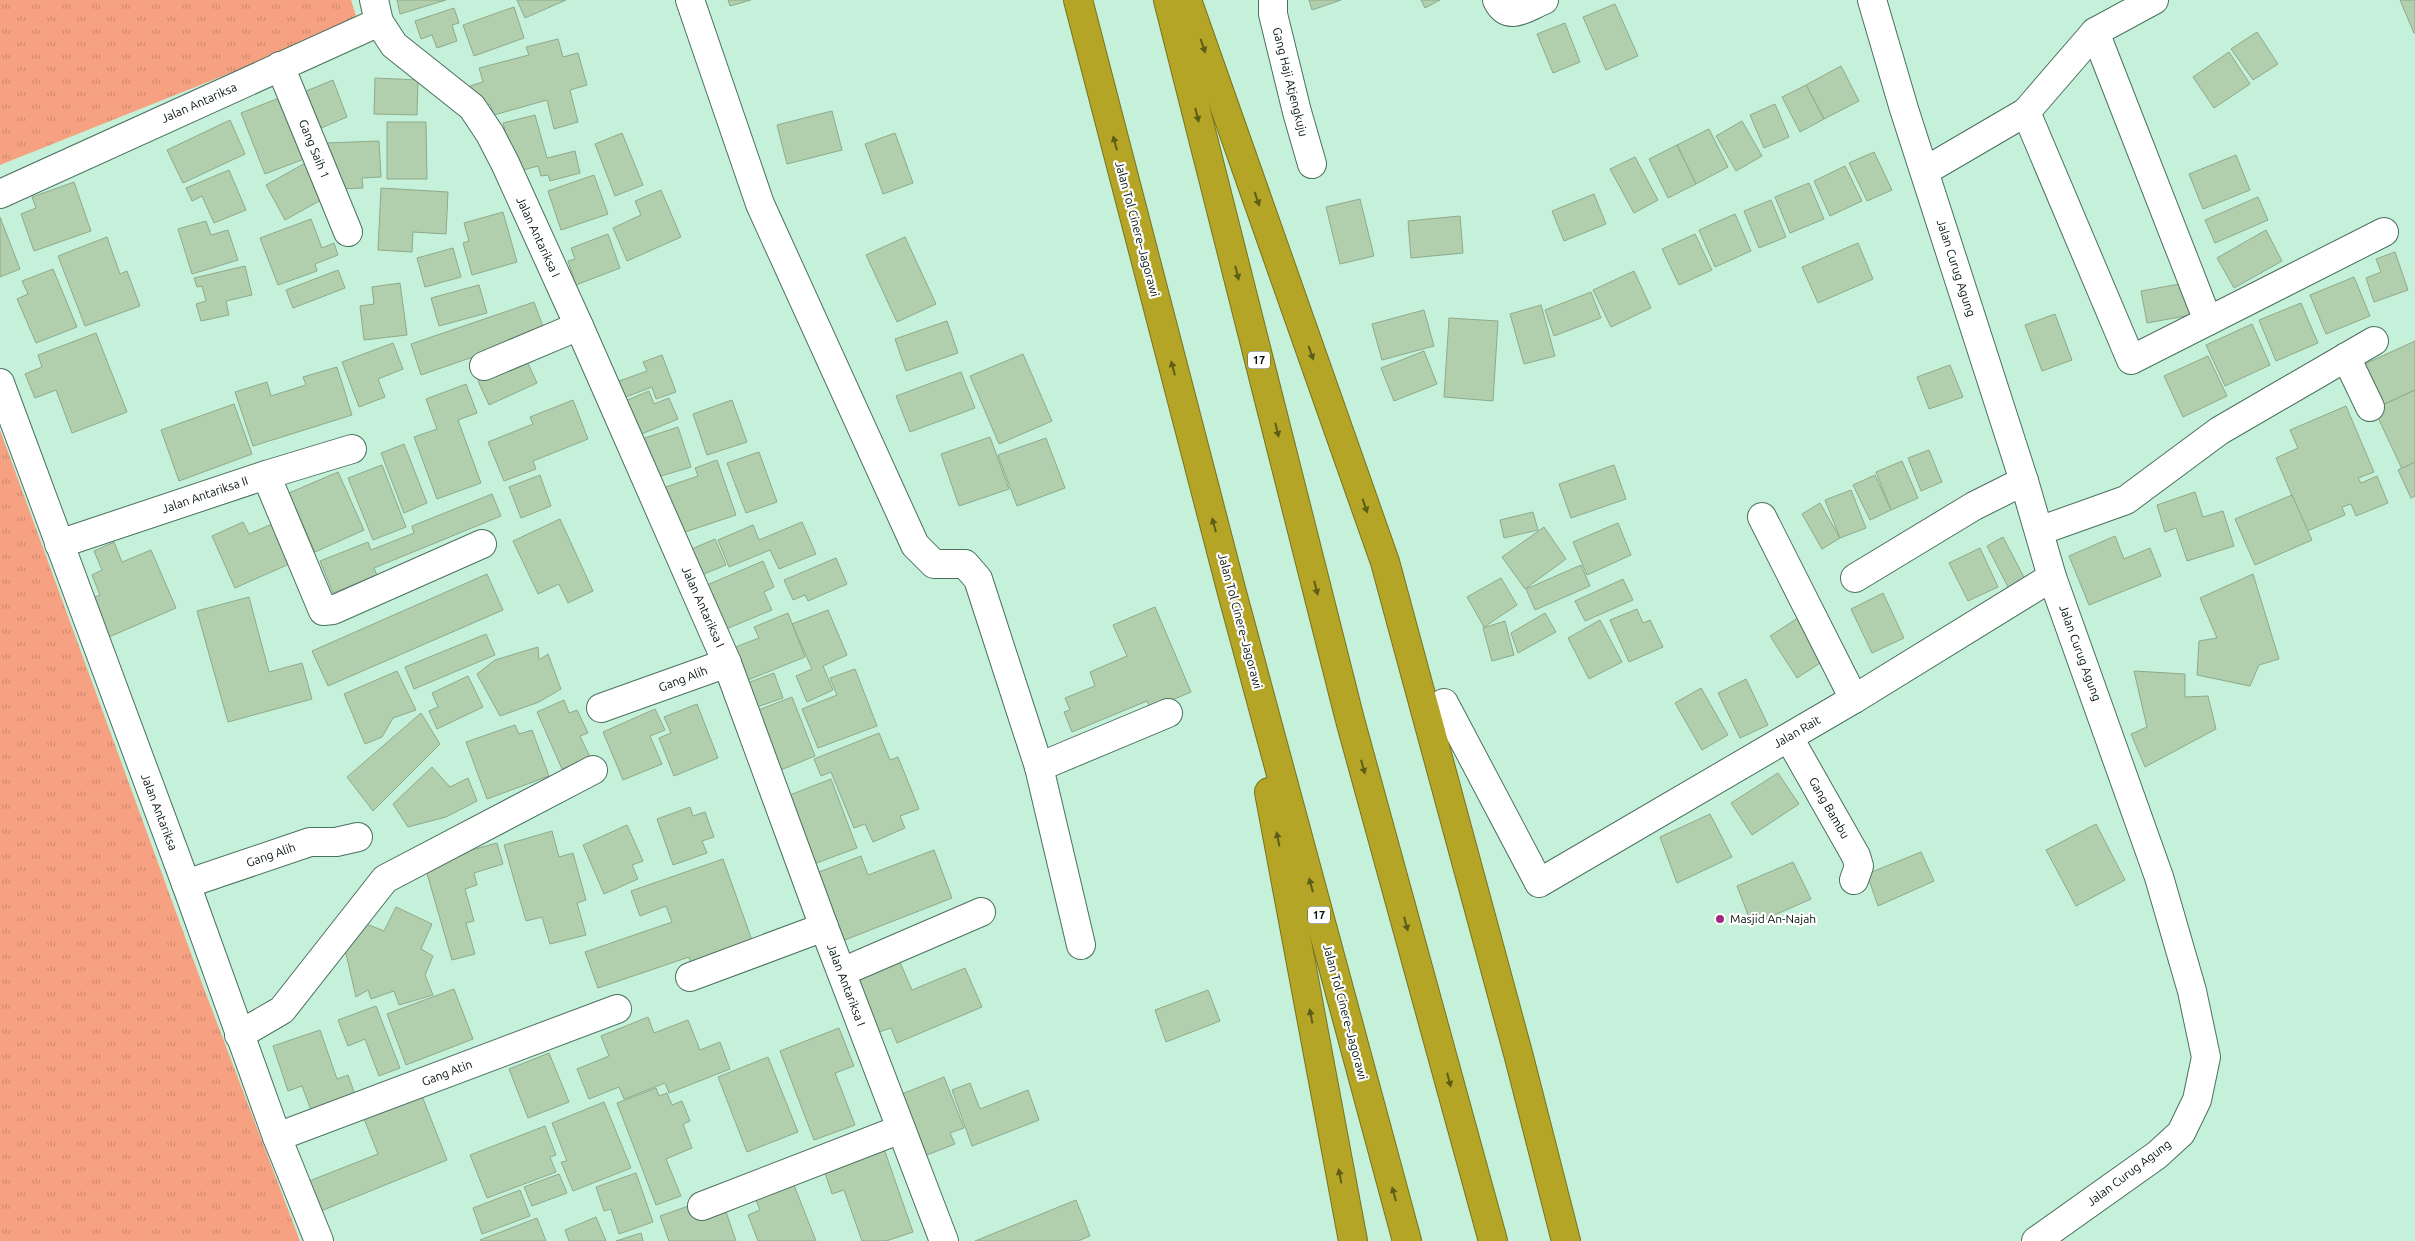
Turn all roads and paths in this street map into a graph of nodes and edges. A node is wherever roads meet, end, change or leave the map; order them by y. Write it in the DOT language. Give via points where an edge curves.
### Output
graph roads {
  1 [pos="690,0"];
  2 [pos="1078,0"];
  3 [pos="1168,0"];
  4 [pos="1187,0"];
  5 [pos="1273,0"];
  6 [pos="1497,0"];
  7 [pos="1544,0"];
  8 [pos="1872,0"];
  9 [pos="2154,0"];
  10 [pos="376,11"];
  11 [pos="2095,32"];
  12 [pos="280,66"];
  13 [pos="2026,112"];
  14 [pos="1312,164"];
  15 [pos="1925,171"];
  16 [pos="0,194"];
  17 [pos="348,232"];
  18 [pos="2384,232"];
  19 [pos="2208,321"];
  20 [pos="579,326"];
  21 [pos="2374,341"];
  22 [pos="2346,357"];
  23 [pos="484,366"];
  24 [pos="0,383"];
  25 [pos="2370,408"];
  26 [pos="352,449"];
  27 [pos="266,475"];
  28 [pos="2024,481"];
  29 [pos="1762,517"];
  30 [pos="2039,531"];
  31 [pos="58,544"];
  32 [pos="482,544"];
  33 [pos="2052,577"];
  34 [pos="1855,578"];
  35 [pos="1231,589"];
  36 [pos="727,663"];
  37 [pos="1854,699"];
  38 [pos="1444,703"];
  39 [pos="601,708"];
  40 [pos="1168,713"];
  41 [pos="1789,738"];
  42 [pos="1039,766"];
  43 [pos="592,770"];
  44 [pos="358,838"];
  45 [pos="1854,880"];
  46 [pos="186,884"];
  47 [pos="981,912"];
  48 [pos="824,927"];
  49 [pos="1080,945"];
  50 [pos="842,972"];
  51 [pos="690,977"];
  52 [pos="617,1009"];
  53 [pos="239,1035"];
  54 [pos="1519,1057"];
  55 [pos="901,1129"];
  56 [pos="277,1137"];
  57 [pos="702,1206"];
  58 [pos="319,1241"];
  59 [pos="944,1241"];
  60 [pos="1353,1241"];
  61 [pos="1407,1241"];
  62 [pos="1493,1241"];
  63 [pos="1566,1241"];
  64 [pos="1586,1241"];
  65 [pos="2036,1241"];
  1 -- 42 [label="street" via="760,204 915,544 934,564 965,564 978,579"];
  35 -- 2 [label="highway, Jalan Tol Cinere–Jagorawi / 17, one-way"];
  3 -- 62 [label="highway, 17, one-way" via="1350,720"];
  4 -- 54 [label="highway, one-way" via="1385,562"];
  5 -- 14 [label="street, Gang Haji Atjengkuju" via="1273,14"];
  6 -- 7 [label="street" via="1501,9 1515,12"];
  8 -- 15 [label="street, Jalan Curug Agung"];
  9 -- 11 [label="street"];
  10 -- 12 [label="street, Jalan Antariksa"];
  10 -- 20 [label="street, Jalan Antariksa I" via="394,45 472,107 490,134"];
  11 -- 13 [label="street"];
  11 -- 19 [label="street"];
  12 -- 16 [label="street, Jalan Antariksa"];
  12 -- 17 [label="street, Gang Saih 1"];
  13 -- 15 [label="street"];
  13 -- 19 [label="street" via="2131,360"];
  15 -- 28 [label="street, Jalan Curug Agung"];
  18 -- 19 [label="street"];
  20 -- 23 [label="street"];
  20 -- 36 [label="street, Jalan Antariksa I"];
  21 -- 22 [label="street"];
  22 -- 25 [label="street"];
  22 -- 30 [label="street" via="2219,431 2126,500"];
  24 -- 31 [label="street, Jalan Antariksa"];
  26 -- 27 [label="street, Jalan Antariksa II"];
  27 -- 31 [label="street, Jalan Antariksa II"];
  27 -- 32 [label="street" via="323,611 333,610"];
  28 -- 30 [label="street, Jalan Curug Agung"];
  28 -- 34 [label="street" via="1974,506"];
  29 -- 37 [label="street"];
  30 -- 33 [label="street, Jalan Curug Agung"];
  31 -- 46 [label="street, Jalan Antariksa"];
  33 -- 37 [label="street, Jalan Rait"];
  33 -- 65 [label="street, Jalan Curug Agung" via="2159,877 2192,991 2206,1057 2197,1100 2181,1133 2158,1155"];
  60 -- 35 [label="highway, one-way"];
  61 -- 35 [label="highway, Jalan Tol Cinere–Jagorawi / 17, one-way"];
  36 -- 39 [label="street, Gang Alih"];
  36 -- 48 [label="street, Jalan Antariksa I"];
  37 -- 41 [label="street, Jalan Rait"];
  38 -- 41 [label="street, Jalan Rait" via="1539,883"];
  40 -- 42 [label="street"];
  41 -- 45 [label="street, Gang Bambu" via="1856,856 1859,866"];
  42 -- 49 [label="street"];
  43 -- 53 [label="street" via="385,880 282,1010"];
  44 -- 46 [label="street, Gang Alih" via="310,842"];
  46 -- 53 [label="street, Jalan Antariksa"];
  47 -- 50 [label="street"];
  48 -- 50 [label="street, Jalan Antariksa I"];
  48 -- 51 [label="street"];
  50 -- 55 [label="street, Jalan Antariksa I"];
  52 -- 56 [label="street, Gang Atin"];
  53 -- 56 [label="street, Jalan Antariksa"];
  54 -- 63 [label="highway"];
  54 -- 64 [label="highway"];
  55 -- 57 [label="street"];
  55 -- 59 [label="street, Jalan Antariksa I"];
  56 -- 58 [label="street, Jalan Antariksa"];
}
